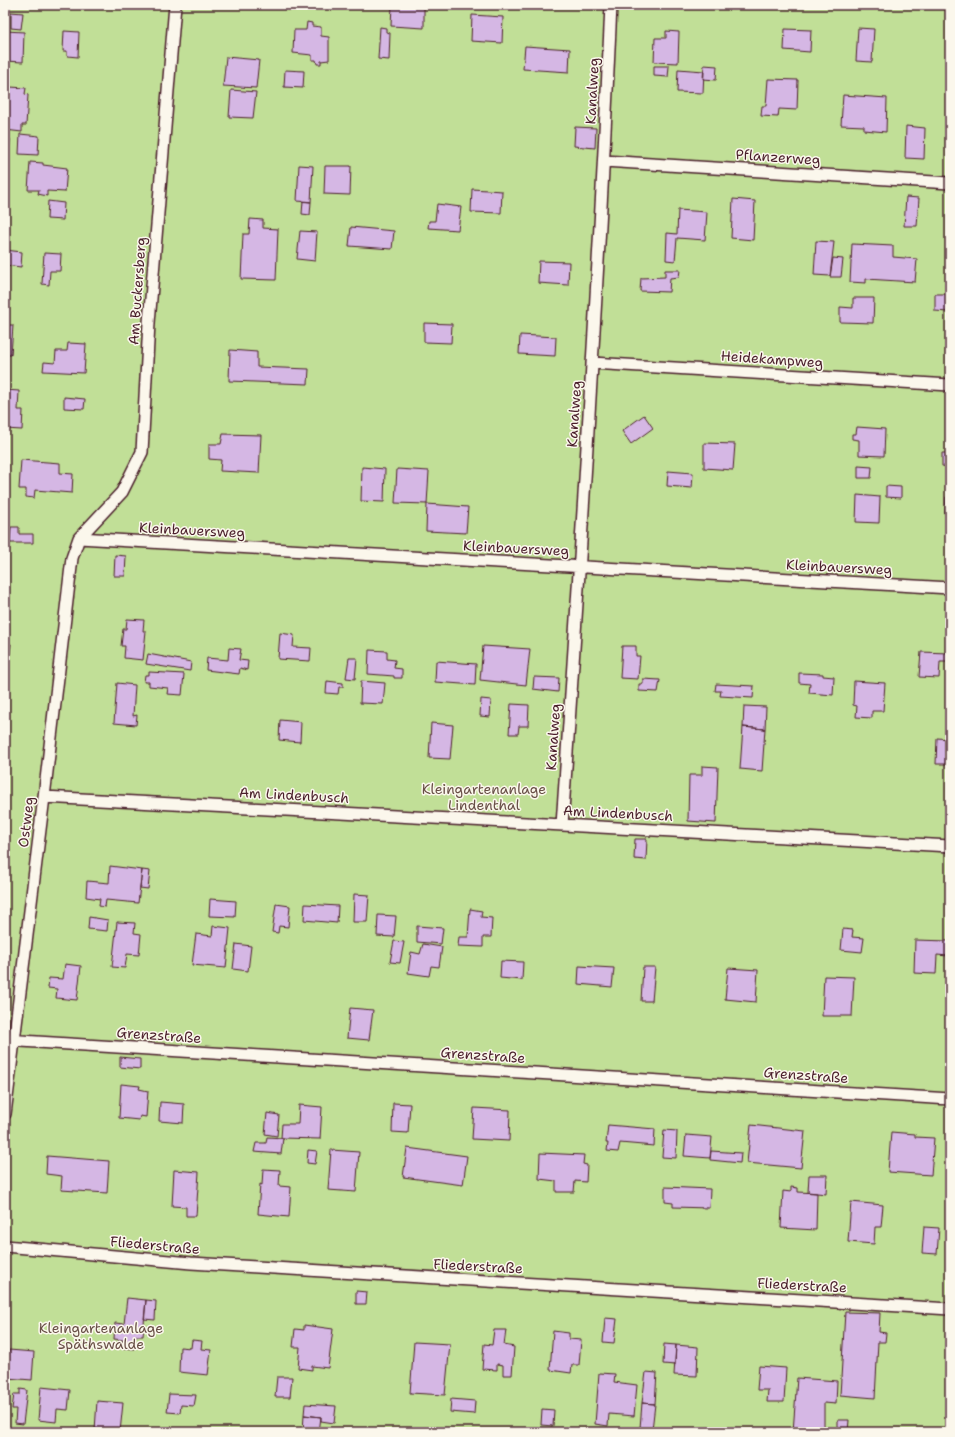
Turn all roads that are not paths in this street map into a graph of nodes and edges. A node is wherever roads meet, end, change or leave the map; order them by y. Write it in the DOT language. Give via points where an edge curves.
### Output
graph roads {
  1 [pos="175,5"];
  2 [pos="611,5"];
  3 [pos="604,161"];
  4 [pos="950,183"];
  5 [pos="592,363"];
  6 [pos="950,385"];
  7 [pos="79,538"];
  8 [pos="72,558"];
  9 [pos="580,566"];
  10 [pos="950,588"];
  11 [pos="44,797"];
  12 [pos="562,825"];
  13 [pos="950,846"];
  14 [pos="9,1041"];
  15 [pos="950,1099"];
  16 [pos="5,1114"];
  17 [pos="5,1246"];
  18 [pos="950,1309"];
  1 -- 7 [label="lane, Am Buckersberg" via="149,323 142,452 122,492"];
  2 -- 3 [label="lane, Kanalweg"];
  3 -- 4 [label="lane, Pflanzerweg"];
  3 -- 5 [label="lane, Kanalweg"];
  5 -- 6 [label="lane, Heidekampweg"];
  5 -- 9 [label="lane, Kanalweg"];
  7 -- 8 [label="lane, Am Buckersberg"];
  7 -- 9 [label="lane, Kleinbauersweg"];
  8 -- 11 [label="lane, Ostweg"];
  9 -- 10 [label="lane, Kleinbauersweg"];
  9 -- 12 [label="lane, Kanalweg"];
  11 -- 12 [label="lane, Am Lindenbusch"];
  11 -- 14 [label="lane, Ostweg"];
  12 -- 13 [label="lane, Am Lindenbusch"];
  14 -- 15 [label="lane, Grenzstraße"];
  14 -- 16 [label="lane, Ostweg"];
  17 -- 18 [label="lane, Fliederstraße" via="191,1263"];
}
